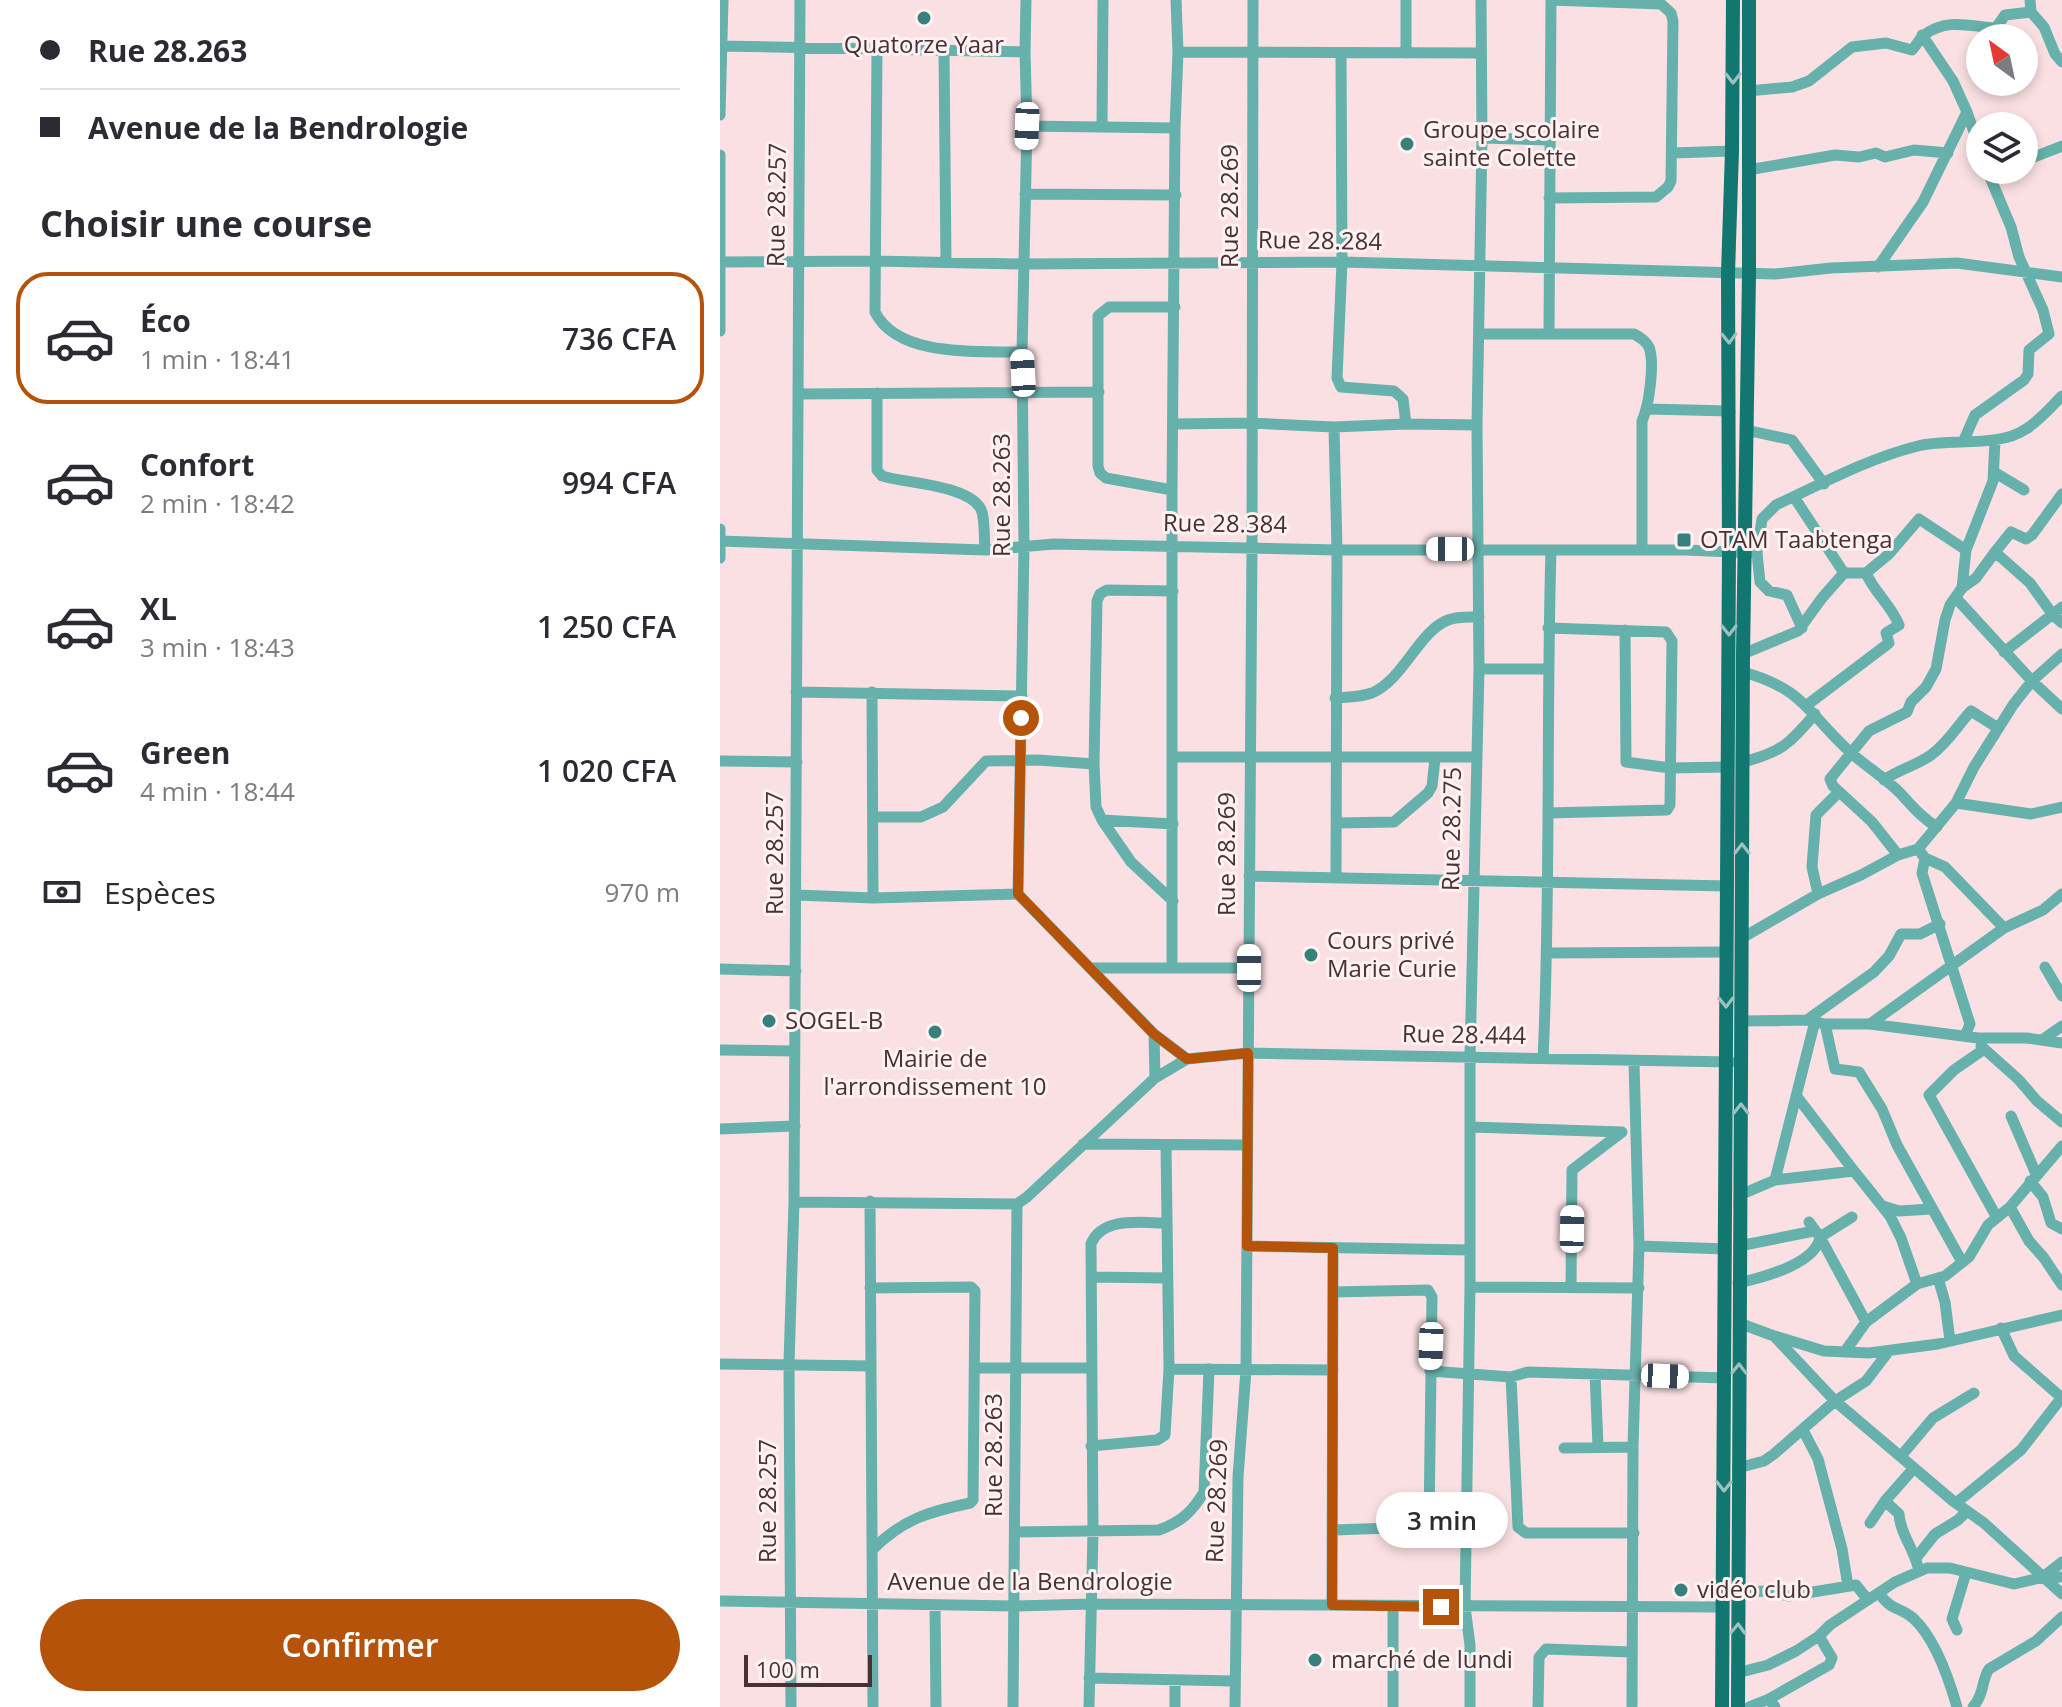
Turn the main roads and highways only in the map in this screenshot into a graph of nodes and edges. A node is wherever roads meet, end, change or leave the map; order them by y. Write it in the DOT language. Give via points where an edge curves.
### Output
graph roads {
  1 [pos="1733,0"];
  2 [pos="1749,0"];
  3 [pos="1744,552"];
  4 [pos="1733,1247"];
  5 [pos="1722,1707"];
  6 [pos="1738,1707"];
  1 -- 3 [label="main road, one-way" via="1730,411"];
  2 -- 3 [label="main road"];
  4 -- 3 [label="main road, one-way" via="1740,1195"];
  3 -- 4 [label="main road, one-way" via="1728,767 1725,952"];
  4 -- 5 [label="main road, one-way" via="1725,1378"];
  6 -- 4 [label="main road, one-way" via="1739,1323"];
}
